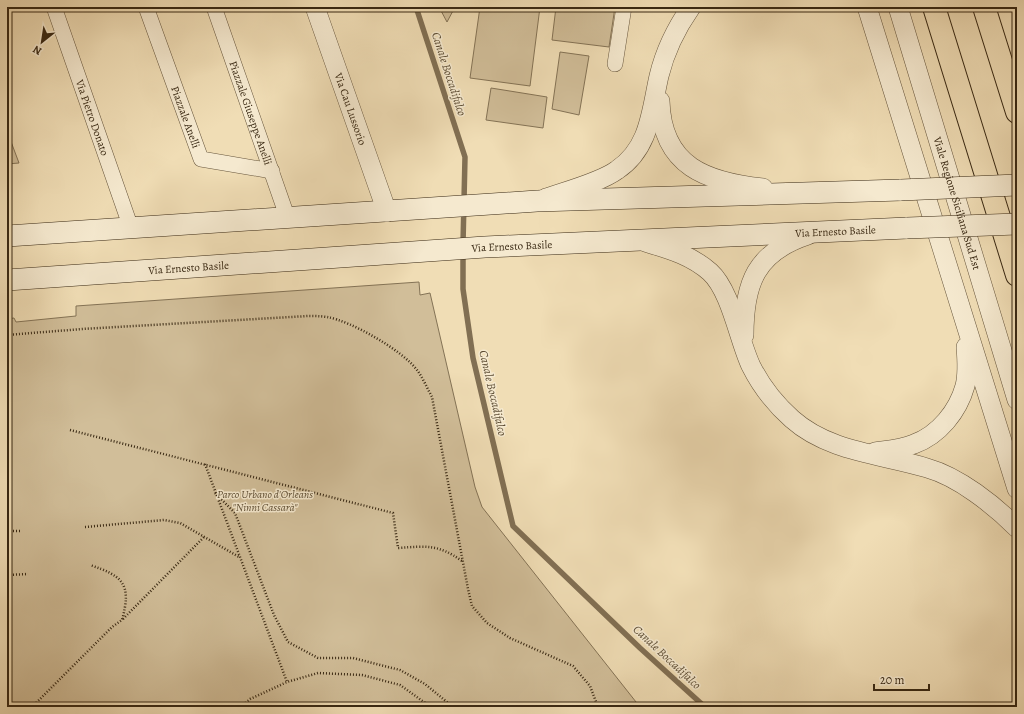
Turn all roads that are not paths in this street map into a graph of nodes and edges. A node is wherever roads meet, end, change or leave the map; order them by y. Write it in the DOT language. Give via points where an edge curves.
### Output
graph roads {
  1 [pos="54,7"];
  2 [pos="146,7"];
  3 [pos="214,7"];
  4 [pos="315,7"];
  5 [pos="624,7"];
  6 [pos="691,7"];
  7 [pos="862,7"];
  8 [pos="868,7"];
  9 [pos="898,7"];
  10 [pos="934,7"];
  11 [pos="984,7"];
  12 [pos="877,37"];
  13 [pos="615,64"];
  14 [pos="659,75"];
  15 [pos="1017,112"];
  16 [pos="272,171"];
  17 [pos="1017,185"];
  18 [pos="809,193"];
  19 [pos="538,202"];
  20 [pos="387,212"];
  21 [pos="288,219"];
  22 [pos="1017,224"];
  23 [pos="131,228"];
  24 [pos="819,232"];
  25 [pos="7,236"];
  26 [pos="636,239"];
  27 [pos="1017,274"];
  28 [pos="7,280"];
  29 [pos="964,319"];
  30 [pos="744,347"];
  31 [pos="1017,400"];
  32 [pos="863,453"];
  33 [pos="1017,490"];
  34 [pos="1017,528"];
  1 -- 23 [label="street, Via Pietro Donato"];
  2 -- 16 [label="street, Piazzale Anelli" via="201,159"];
  3 -- 16 [label="street, Piazzale Giuseppe Anelli"];
  4 -- 20 [label="street, Via Cau Lussorio"];
  5 -- 13 [label="street"];
  6 -- 14 [label="street" via="680,22"];
  7 -- 12 [label="street"];
  8 -- 12 [label="street"];
  9 -- 31 [label="street, Viale Regione Siciliana Sud Est"];
  10 -- 27 [label="main road"];
  11 -- 15 [label="main road"];
  12 -- 29 [label="street"];
  14 -- 18 [label="street" via="660,115 664,130 670,145 696,172 717,180 747,186"];
  14 -- 19 [label="street" via="650,124 642,143 632,157 617,171"];
  16 -- 21 [label="street, Piazzale Giuseppe Anelli"];
  17 -- 18 [label="main road, bridge"];
  18 -- 19 [label="main road"];
  19 -- 20 [label="main road"];
  20 -- 21 [label="main road"];
  21 -- 23 [label="main road"];
  22 -- 24 [label="main road, Via Ernesto Basile, bridge"];
  23 -- 25 [label="main road"];
  24 -- 26 [label="main road, Via Ernesto Basile"];
  24 -- 30 [label="street" via="790,241 772,253 757,270 748,288 745,304"];
  26 -- 28 [label="main road, Via Ernesto Basile" via="485,246"];
  26 -- 30 [label="street" via="694,260 712,273 726,296"];
  29 -- 32 [label="street" via="968,360 965,386 950,416 934,433 915,444"];
  29 -- 33 [label="street"];
  30 -- 32 [label="street" via="762,385 792,419 811,433"];
  32 -- 34 [label="street" via="928,468 947,477 982,496"];
}
